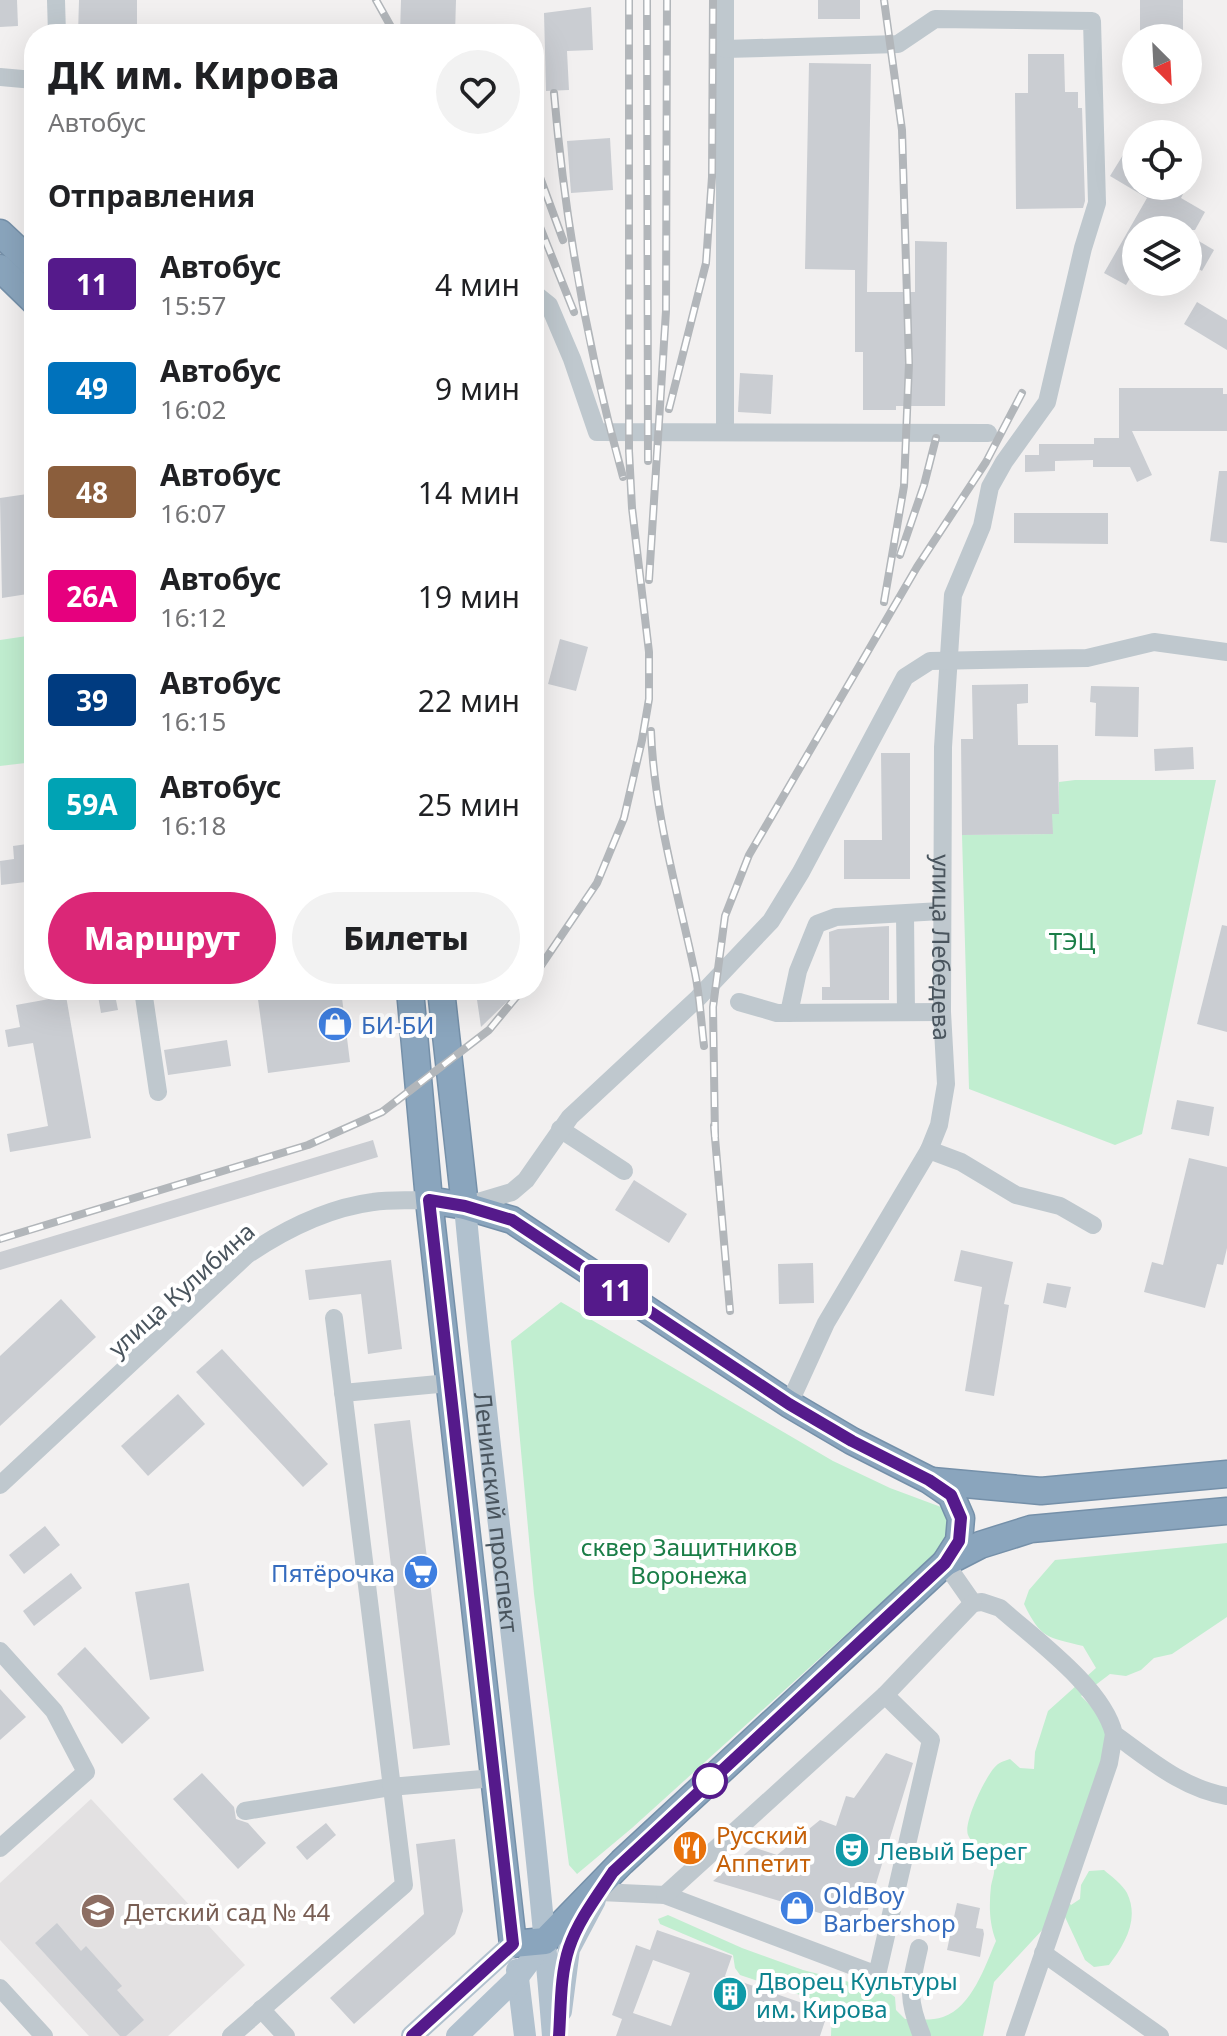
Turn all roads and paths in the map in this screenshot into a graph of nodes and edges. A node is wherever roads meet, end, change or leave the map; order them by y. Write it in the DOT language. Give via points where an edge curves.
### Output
graph roads {
  1 [pos="56,0"];
  2 [pos="725,0"];
  3 [pos="57,24"];
  4 [pos="725,49"];
  5 [pos="0,77"];
  6 [pos="24,79"];
  7 [pos="0,233"];
  8 [pos="24,256"];
  9 [pos="0,268"];
  10 [pos="24,291"];
  11 [pos="544,301"];
  12 [pos="725,432"];
  13 [pos="988,433"];
  14 [pos="1227,652"];
  15 [pos="947,660"];
  16 [pos="941,911"];
  17 [pos="905,914"];
  18 [pos="144,1000"];
  19 [pos="411,1000"];
  20 [pos="442,1000"];
  21 [pos="739,1002"];
  22 [pos="906,1012"];
  23 [pos="942,1012"];
  24 [pos="789,1013"];
  25 [pos="158,1092"];
  26 [pos="560,1129"];
  27 [pos="929,1150"];
  28 [pos="624,1171"];
  29 [pos="429,1200"];
  30 [pos="465,1206"];
  31 [pos="1093,1225"];
  32 [pos="334,1318"];
  33 [pos="449,1383"];
  34 [pos="343,1393"];
  35 [pos="789,1404"];
  36 [pos="1227,1474"];
  37 [pos="929,1480"];
  38 [pos="0,1485"];
  39 [pos="1227,1511"];
  40 [pos="945,1563"];
  41 [pos="973,1603"];
  42 [pos="0,1651"];
  43 [pos="885,1695"];
  44 [pos="1114,1734"];
  45 [pos="494,1778"];
  46 [pos="390,1787"];
  47 [pos="1227,1796"];
  48 [pos="245,1811"];
  49 [pos="0,1848"];
  50 [pos="606,1882"];
  51 [pos="665,1895"];
  52 [pos="545,1941"];
  53 [pos="513,1944"];
  54 [pos="919,1948"];
  55 [pos="1043,1953"];
  56 [pos="518,1977"];
  57 [pos="0,1988"];
  58 [pos="261,2009"];
  59 [pos="44,2036"];
  60 [pos="231,2036"];
  61 [pos="286,2036"];
  62 [pos="412,2036"];
  63 [pos="457,2036"];
  64 [pos="525,2036"];
  65 [pos="553,2036"];
  66 [pos="559,2036"];
  67 [pos="922,2036"];
  68 [pos="1015,2036"];
  69 [pos="1160,2036"];
  1 -- 3 [label="street"];
  2 -- 4 [label="street"];
  4 -- 12 [label="street"];
  4 -- 15 [label="street, улица Лебедева" via="898,44 935,19 1092,21 1097,203 1047,402 990,487 982,526 953,595"];
  5 -- 6 [label="street"];
  7 -- 8 [label="highway"];
  9 -- 10 [label="highway"];
  11 -- 12 [label="street" via="572,359 597,432"];
  12 -- 13 [label="street"];
  14 -- 15 [label="street" via="1154,642 1087,658"];
  15 -- 16 [label="street, улица Лебедева"];
  15 -- 26 [label="street" via="930,661 905,677 771,921"];
  16 -- 17 [label="street"];
  16 -- 23 [label="street, улица Лебедева"];
  17 -- 22 [label="street"];
  17 -- 24 [label="street" via="836,917 817,924 798,971"];
  18 -- 25 [label="street"];
  19 -- 29 [label="highway, Ленинский проспект"];
  20 -- 30 [label="highway, Ленинский проспект"];
  21 -- 24 [label="street"];
  22 -- 23 [label="street"];
  22 -- 24 [label="street"];
  23 -- 27 [label="street, улица Лебедева" via="946,1084"];
  26 -- 28 [label="street"];
  26 -- 30 [label="street" via="512,1192"];
  27 -- 31 [label="street" via="961,1162 1016,1195 1060,1206"];
  27 -- 35 [label="street, улица Лебедева" via="826,1323"];
  29 -- 30 [label="highway"];
  29 -- 33 [label="highway, Ленинский проспект"];
  29 -- 38 [label="street, улица Кулибина" via="373,1202 273,1237 247,1255"];
  30 -- 35 [label="highway" via="512,1220"];
  30 -- 52 [label="main road, Ленинский проспект"];
  32 -- 34 [label="street"];
  33 -- 34 [label="street"];
  33 -- 45 [label="highway, Ленинский проспект"];
  34 -- 46 [label="street"];
  35 -- 37 [label="highway"];
  36 -- 37 [label="highway" via="1041,1491"];
  37 -- 40 [label="highway" via="951,1495 961,1518 959,1541"];
  39 -- 40 [label="highway" via="1031,1529"];
  40 -- 41 [label="street"];
  40 -- 50 [label="highway"];
  41 -- 43 [label="street"];
  41 -- 44 [label="street" via="1000,1608 1078,1679 1098,1698"];
  42 -- 49 [label="street" via="54,1711 86,1772"];
  43 -- 51 [label="street"];
  43 -- 51 [label="street" via="931,1740 877,1975"];
  44 -- 47 [label="street" via="1184,1783"];
  44 -- 55 [label="street" via="1109,1763"];
  45 -- 46 [label="street"];
  45 -- 53 [label="highway, Ленинский проспект"];
  46 -- 48 [label="street"];
  46 -- 58 [label="street" via="404,1885"];
  50 -- 51 [label="street"];
  50 -- 52 [label="highway"];
  50 -- 66 [label="main road" via="569,1949"];
  52 -- 53 [label="highway"];
  52 -- 56 [label="main road"];
  52 -- 65 [label="main road, Ленинский проспект"];
  53 -- 56 [label="main road, Ленинский проспект"];
  53 -- 62 [label="main road"];
  54 -- 67 [label="street" via="909,1997"];
  55 -- 68 [label="street"];
  55 -- 69 [label="street"];
  56 -- 63 [label="main road"];
  56 -- 64 [label="main road, Ленинский проспект"];
  57 -- 59 [label="street"];
  58 -- 60 [label="street"];
  58 -- 61 [label="street"];
}
